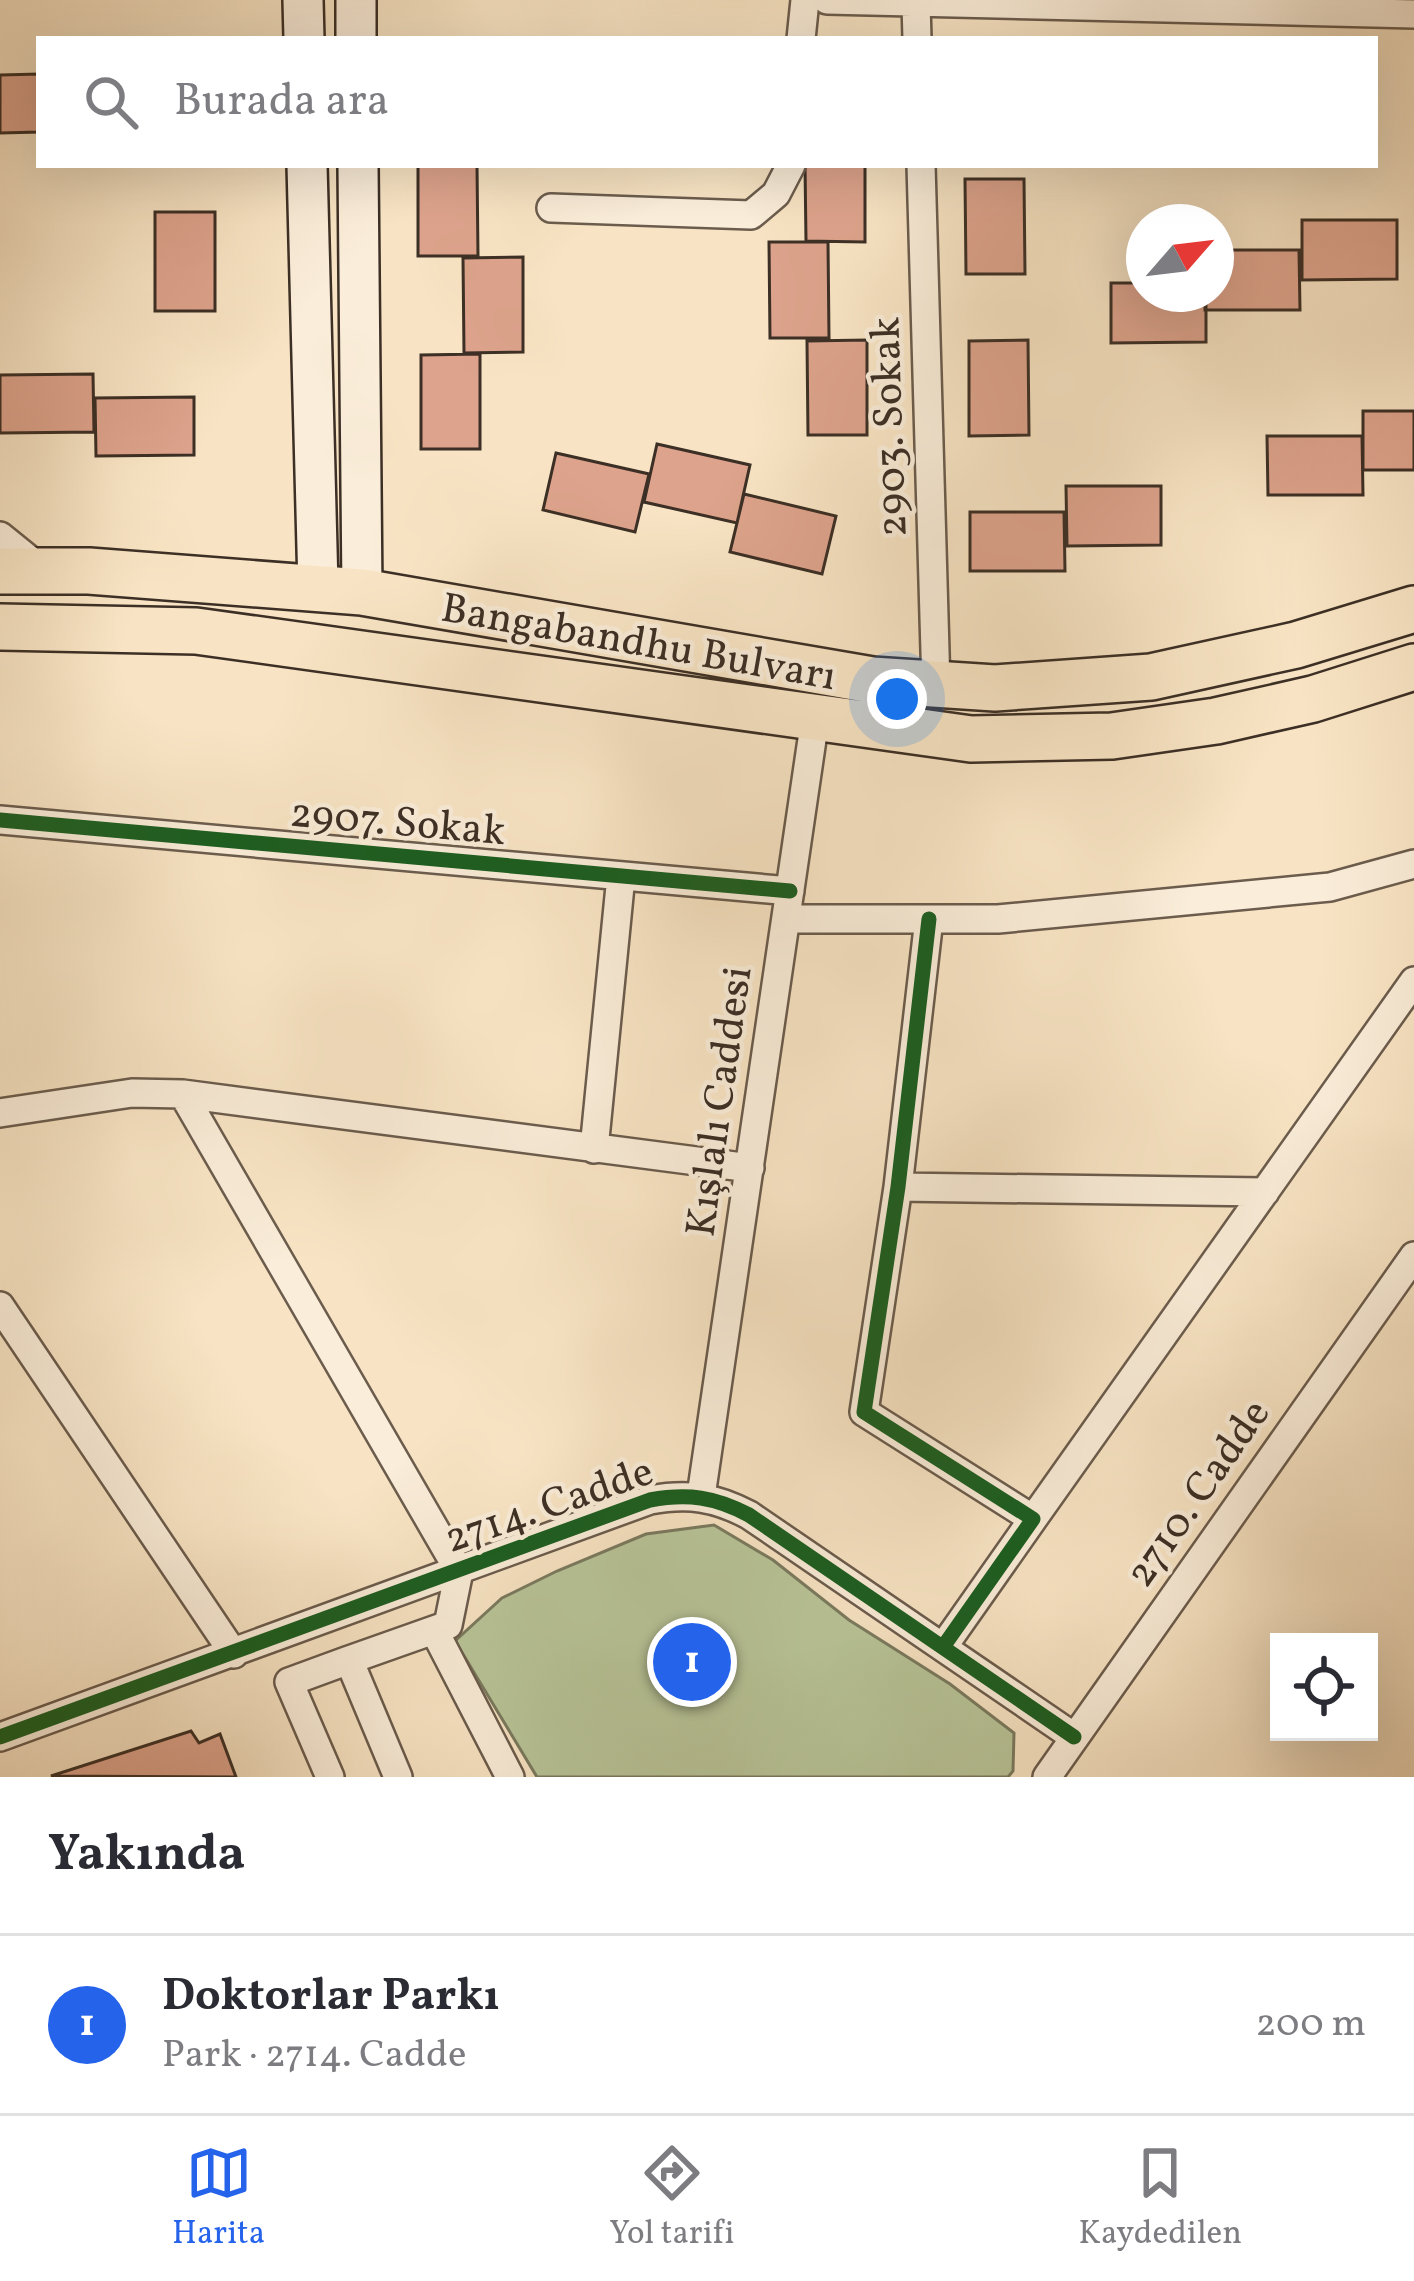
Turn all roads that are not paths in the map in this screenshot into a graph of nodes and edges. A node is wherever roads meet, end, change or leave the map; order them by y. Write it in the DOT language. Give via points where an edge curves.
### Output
graph roads {
  1 [pos="303,0"];
  2 [pos="356,0"];
  3 [pos="805,0"];
  4 [pos="827,0"];
  5 [pos="916,3"];
  6 [pos="1195,4"];
  7 [pos="1414,14"];
  8 [pos="304,36"];
  9 [pos="356,36"];
  10 [pos="801,36"];
  11 [pos="917,36"];
  12 [pos="307,168"];
  13 [pos="358,168"];
  14 [pos="789,168"];
  15 [pos="921,168"];
  16 [pos="551,208"];
  17 [pos="0,536"];
  18 [pos="21,570"];
  19 [pos="340,590"];
  20 [pos="1414,609"];
  21 [pos="0,627"];
  22 [pos="339,652"];
  23 [pos="1414,667"];
  24 [pos="936,686"];
  25 [pos="815,719"];
  26 [pos="0,820"];
  27 [pos="1414,864"];
  28 [pos="621,876"];
  29 [pos="788,905"];
  30 [pos="929,919"];
  31 [pos="1414,981"];
  32 [pos="183,1094"];
  33 [pos="0,1112"];
  34 [pos="594,1149"];
  35 [pos="750,1168"];
  36 [pos="898,1187"];
  37 [pos="1265,1192"];
  38 [pos="1412,1264"];
  39 [pos="0,1306"];
  40 [pos="701,1496"];
  41 [pos="1033,1519"];
  42 [pos="459,1571"];
  43 [pos="434,1630"];
  44 [pos="943,1647"];
  45 [pos="234,1654"];
  46 [pos="350,1660"];
  47 [pos="0,1737"];
  48 [pos="1074,1737"];
  49 [pos="330,1777"];
  50 [pos="398,1777"];
  51 [pos="510,1777"];
  52 [pos="1047,1777"];
  1 -- 8 [label="street"];
  2 -- 9 [label="street"];
  3 -- 10 [label="street"];
  4 -- 5 [label="street"];
  5 -- 6 [label="street"];
  5 -- 11 [label="street"];
  6 -- 7 [label="street"];
  12 -- 19 [label="street"];
  13 -- 19 [label="street"];
  14 -- 16 [label="street" via="776,194 751,215"];
  15 -- 24 [label="street, 2903. Sokak"];
  17 -- 18 [label="street"];
  18 -- 19 [label="main road, Bangabandhu Bulvarı"];
  19 -- 22 [label="main road"];
  19 -- 24 [label="main road, Bangabandhu Bulvarı"];
  20 -- 24 [label="main road, Bangabandhu Bulvarı" via="1151,677"];
  21 -- 22 [label="main road, Bangabandhu Bulvarı" via="159,628"];
  22 -- 25 [label="main road, Bangabandhu Bulvarı"];
  23 -- 25 [label="main road, Bangabandhu Bulvarı" via="1270,710 1112,736 971,739"];
  25 -- 29 [label="street, Kışlalı Caddesi"];
  26 -- 28 [label="street, 2907. Sokak"];
  27 -- 30 [label="street, 2907. Sokak" via="1330,887"];
  28 -- 29 [label="street, 2907. Sokak"];
  28 -- 34 [label="street"];
  29 -- 30 [label="street, 2907. Sokak"];
  29 -- 35 [label="street, Kışlalı Caddesi"];
  30 -- 36 [label="street"];
  31 -- 37 [label="street"];
  32 -- 33 [label="street"];
  32 -- 34 [label="street"];
  32 -- 42 [label="street"];
  34 -- 35 [label="street"];
  35 -- 40 [label="street, Kışlalı Caddesi"];
  36 -- 37 [label="street"];
  36 -- 41 [label="street" via="864,1412"];
  37 -- 41 [label="street"];
  38 -- 48 [label="street, 2710. Cadde"];
  39 -- 45 [label="street"];
  40 -- 42 [label="street, 2714. Cadde" via="650,1500"];
  40 -- 44 [label="street, 2714. Cadde" via="749,1515"];
  41 -- 44 [label="street"];
  42 -- 43 [label="street" via="448,1625"];
  42 -- 45 [label="street, 2714. Cadde"];
  43 -- 46 [label="street"];
  43 -- 51 [label="street"];
  44 -- 48 [label="street, 2714. Cadde"];
  45 -- 47 [label="street, 2714. Cadde"];
  46 -- 49 [label="street" via="290,1682"];
  46 -- 50 [label="street"];
  48 -- 52 [label="street, 2710. Cadde"];
}
